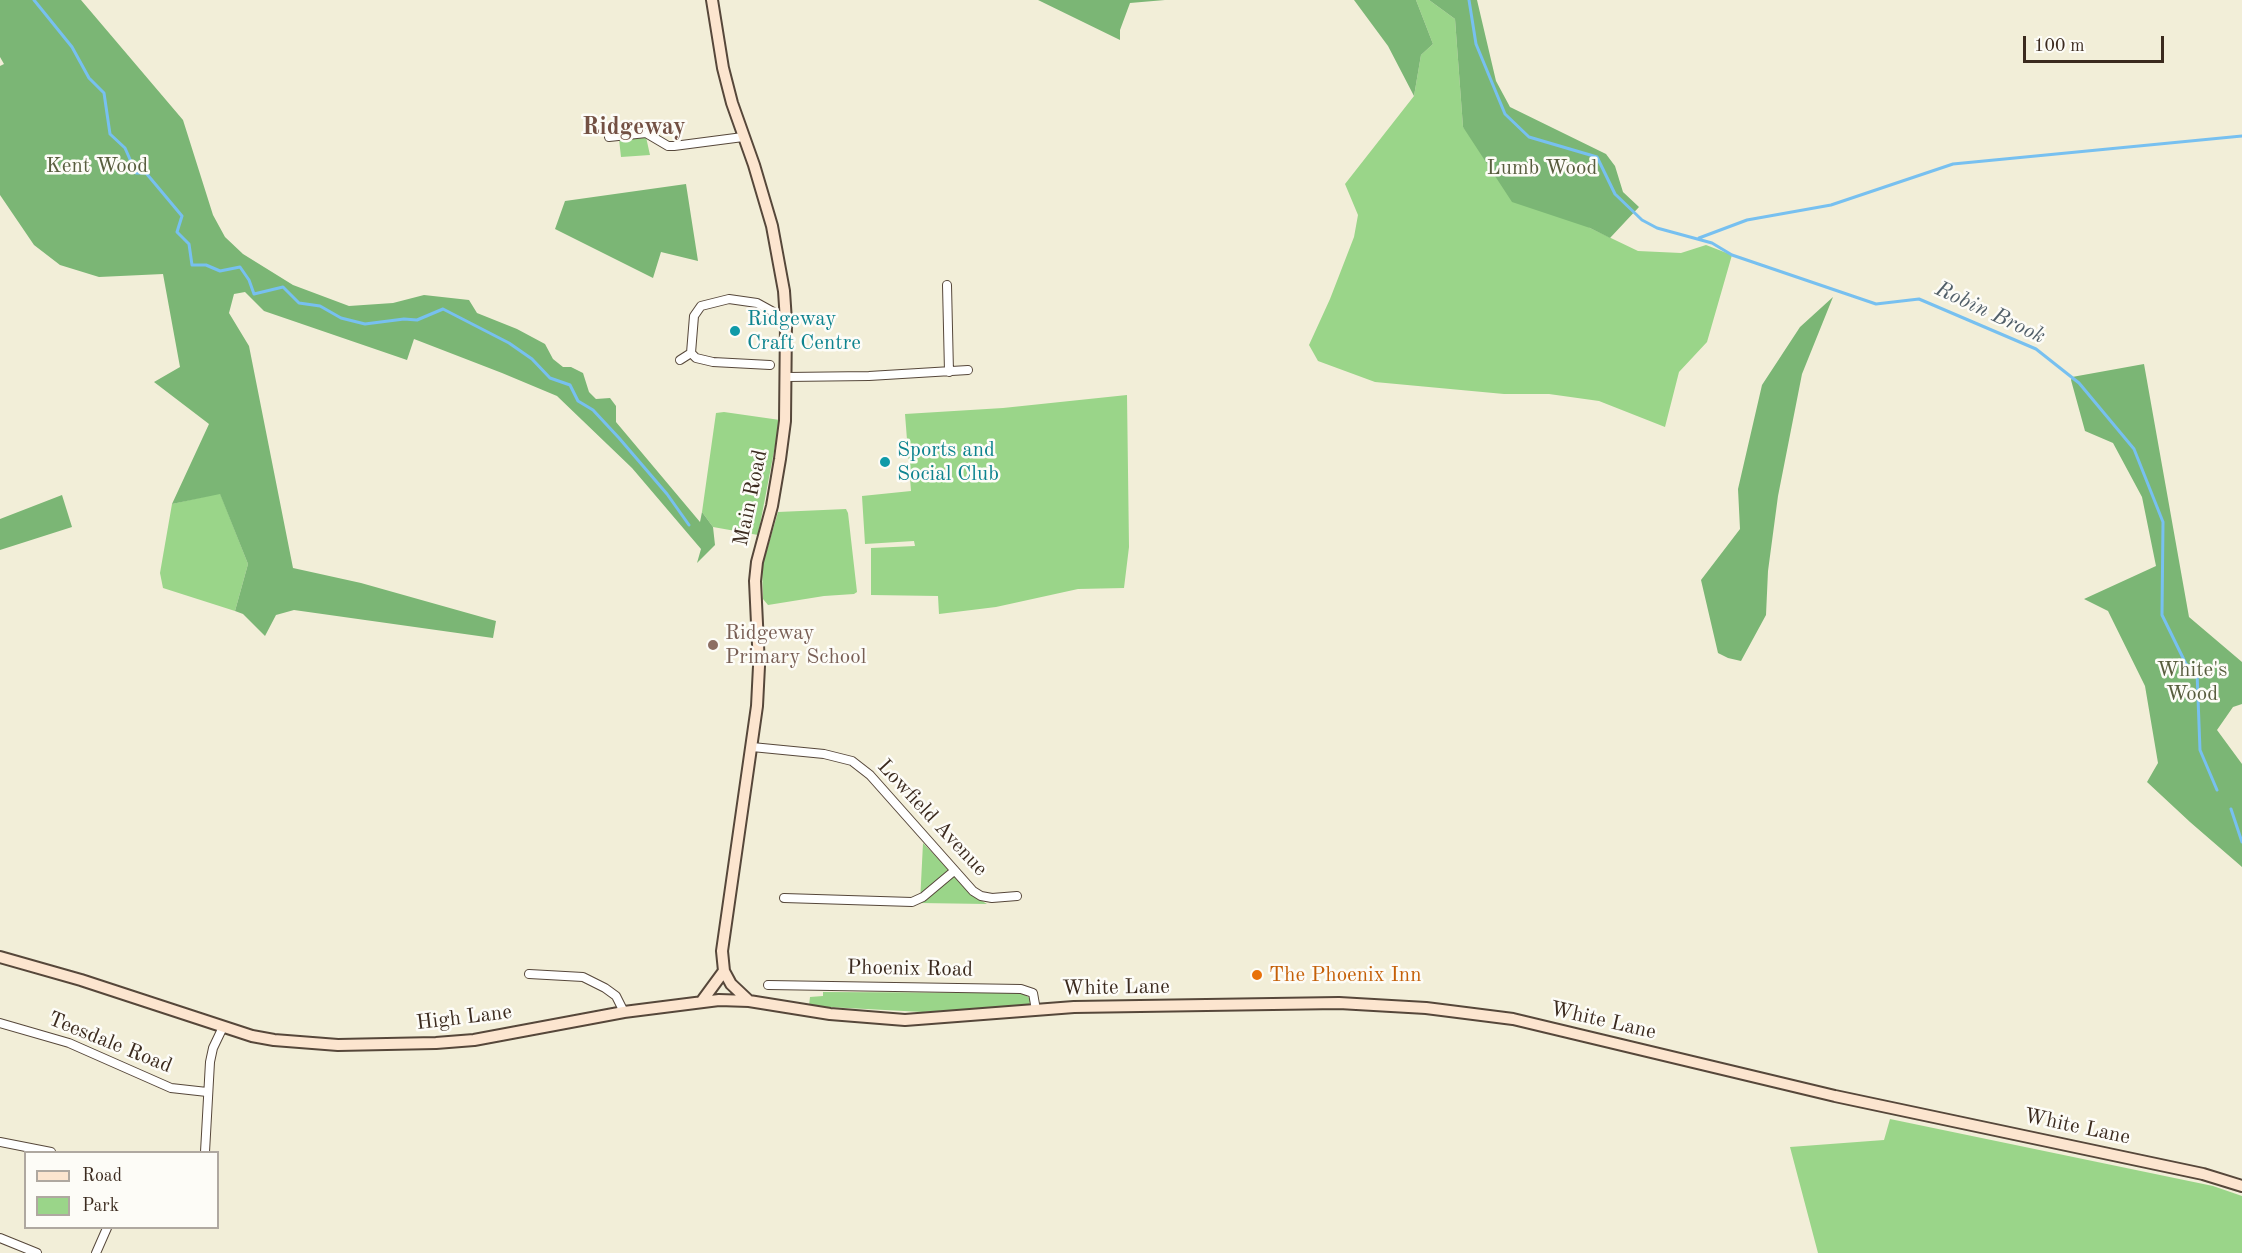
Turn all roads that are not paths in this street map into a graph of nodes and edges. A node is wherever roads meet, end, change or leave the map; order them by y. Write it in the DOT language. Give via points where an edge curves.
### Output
graph roads {
  1 [pos="712,0"];
  2 [pos="609,136"];
  3 [pos="743,137"];
  4 [pos="948,285"];
  5 [pos="786,319"];
  6 [pos="691,353"];
  7 [pos="680,360"];
  8 [pos="770,365"];
  9 [pos="968,370"];
  10 [pos="949,372"];
  11 [pos="787,377"];
  12 [pos="752,747"];
  13 [pos="954,871"];
  14 [pos="1017,896"];
  15 [pos="784,898"];
  16 [pos="0,957"];
  17 [pos="724,971"];
  18 [pos="529,974"];
  19 [pos="768,985"];
  20 [pos="702,1001"];
  21 [pos="749,1001"];
  22 [pos="1036,1010"];
  23 [pos="624,1012"];
  24 [pos="942,1019"];
  25 [pos="0,1023"];
  26 [pos="223,1027"];
  27 [pos="207,1092"];
  28 [pos="0,1142"];
  29 [pos="46,1151"];
  30 [pos="205,1151"];
  31 [pos="2242,1186"];
  32 [pos="106,1229"];
  33 [pos="0,1238"];
  34 [pos="37,1253"];
  35 [pos="96,1253"];
  1 -- 3 [label="main road, Main Road" via="723,68"];
  2 -- 3 [label="street" via="646,133 668,146"];
  3 -- 5 [label="main road, Main Road" via="772,226"];
  4 -- 10 [label="street"];
  5 -- 6 [label="street" via="757,303 729,299 701,306 694,316"];
  5 -- 11 [label="main road, Main Road"];
  6 -- 7 [label="street"];
  6 -- 8 [label="street" via="713,362"];
  9 -- 10 [label="street"];
  10 -- 11 [label="street"];
  11 -- 12 [label="main road, Main Road" via="780,459 755,581 759,666"];
  12 -- 13 [label="street, Lowfield Avenue" via="824,754 852,761 870,775"];
  12 -- 17 [label="main road, Main Road" via="722,951"];
  13 -- 14 [label="street, Lowfield Avenue" via="981,896"];
  13 -- 15 [label="street" via="912,902"];
  16 -- 26 [label="main road, High Lane"];
  17 -- 20 [label="main road"];
  17 -- 21 [label="main road"];
  18 -- 23 [label="street" via="583,977 616,996"];
  19 -- 22 [label="street, Phoenix Road" via="1021,989 1033,993"];
  20 -- 21 [label="main road, High Lane"];
  20 -- 23 [label="main road, High Lane"];
  21 -- 24 [label="main road, High Lane" via="830,1014"];
  22 -- 24 [label="main road, White Lane"];
  22 -- 31 [label="main road, White Lane" via="1339,1004 1426,1008 1513,1019 1835,1096 2204,1174"];
  23 -- 26 [label="main road, High Lane" via="474,1040 426,1044 298,1043"];
  25 -- 27 [label="street, Teesdale Road" via="62,1041 171,1088"];
  26 -- 27 [label="street" via="213,1048"];
  27 -- 30 [label="street"];
  28 -- 29 [label="street"];
  32 -- 35 [label="street"];
  33 -- 34 [label="street"];
}
